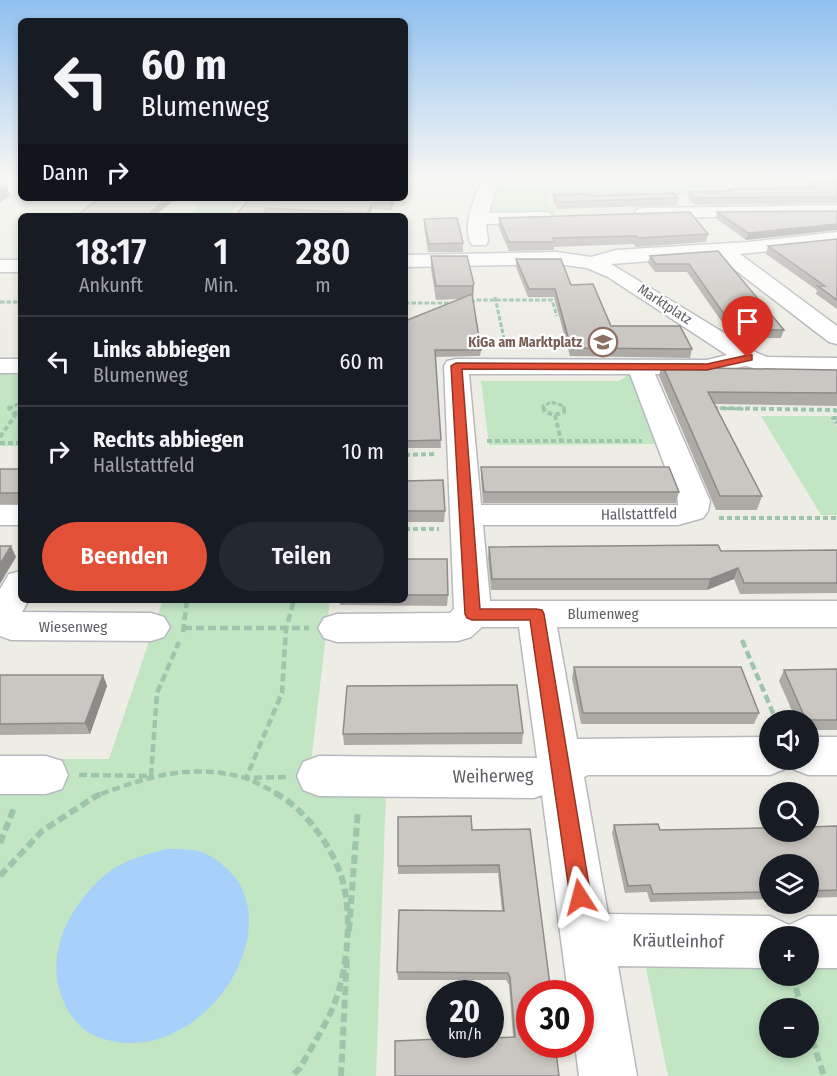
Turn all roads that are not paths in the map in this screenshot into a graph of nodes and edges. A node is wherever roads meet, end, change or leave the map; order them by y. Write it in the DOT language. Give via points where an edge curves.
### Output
graph roads {
  1 [pos="478,229"];
  2 [pos="837,238"];
  3 [pos="720,249"];
  4 [pos="485,260"];
  5 [pos="408,261"];
  6 [pos="592,264"];
  7 [pos="0,266"];
  8 [pos="18,266"];
  9 [pos="837,337"];
  10 [pos="837,352"];
  11 [pos="742,354"];
  12 [pos="837,365"];
  13 [pos="0,366"];
  14 [pos="18,366"];
  15 [pos="639,366"];
  16 [pos="0,515"];
  17 [pos="18,515"];
  18 [pos="466,515"];
  19 [pos="18,588"];
  20 [pos="0,610"];
  21 [pos="472,614"];
  22 [pos="536,614"];
  23 [pos="837,614"];
  24 [pos="0,615"];
  25 [pos="167,627"];
  26 [pos="337,628"];
  27 [pos="759,756"];
  28 [pos="819,756"];
  29 [pos="837,756"];
  30 [pos="561,769"];
  31 [pos="0,775"];
  32 [pos="46,775"];
  33 [pos="340,776"];
  34 [pos="587,940"];
  35 [pos="759,942"];
  36 [pos="819,942"];
  37 [pos="837,942"];
  38 [pos="608,1076"];
  1 -- 4 [label="street"];
  2 -- 3 [label="street"];
  3 -- 6 [label="street" via="616,256"];
  3 -- 9 [label="street"];
  4 -- 5 [label="street"];
  4 -- 6 [label="street" via="557,258"];
  6 -- 11 [label="street, Marktplatz" via="615,273"];
  7 -- 8 [label="street"];
  10 -- 11 [label="street"];
  11 -- 12 [label="street, Marktplatz" via="764,364"];
  11 -- 15 [label="street" via="707,367"];
  13 -- 14 [label="street"];
  15 -- 18 [label="street" via="456,366"];
  15 -- 18 [label="street, Hallstattfeld" via="694,501 692,511 678,515"];
  16 -- 17 [label="street"];
  18 -- 21 [label="street"];
  19 -- 20 [label="street" via="9,604"];
  21 -- 22 [label="street, Blumenweg"];
  21 -- 26 [label="street, Blumenweg" via="458,627"];
  22 -- 23 [label="street, Blumenweg"];
  22 -- 30 [label="street"];
  24 -- 25 [label="street, Wiesenweg" via="11,626"];
  27 -- 30 [label="street, Weiherweg" via="581,756"];
  28 -- 29 [label="street"];
  30 -- 33 [label="street, Weiherweg" via="534,778"];
  30 -- 34 [label="street"];
  31 -- 32 [label="street"];
  34 -- 35 [label="street, Kräutleinhof"];
  34 -- 38 [label="street"];
  36 -- 37 [label="street"];
}
